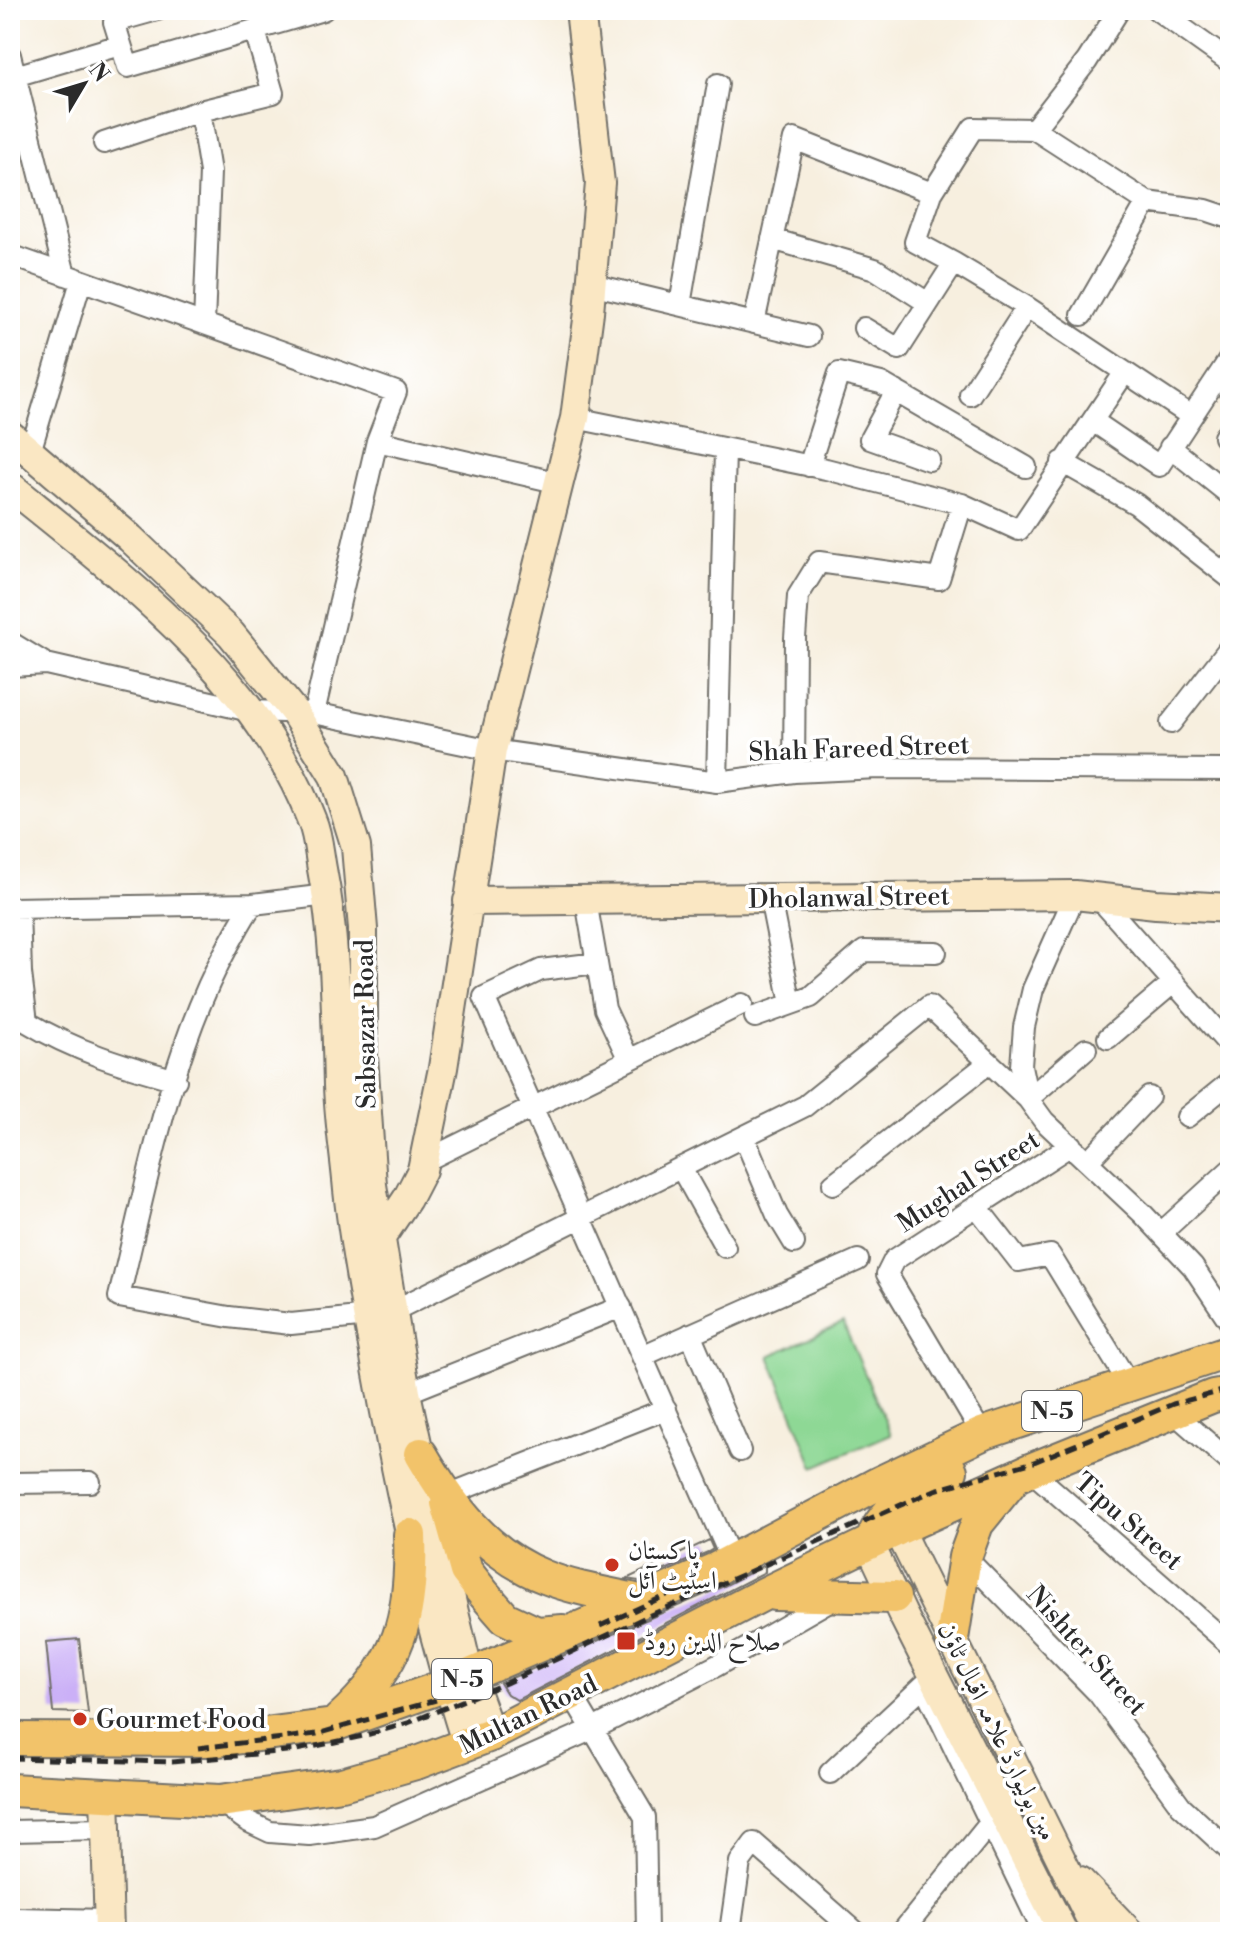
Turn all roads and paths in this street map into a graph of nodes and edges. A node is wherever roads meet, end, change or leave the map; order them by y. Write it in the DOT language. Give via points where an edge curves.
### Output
graph roads {
  1 [pos="157,10"];
  2 [pos="323,10"];
  3 [pos="580,10"];
  4 [pos="1119,10"];
  5 [pos="1157,10"];
  6 [pos="290,15"];
  7 [pos="255,31"];
  8 [pos="120,45"];
  9 [pos="10,55"];
  10 [pos="1230,62"];
  11 [pos="15,76"];
  12 [pos="718,84"];
  13 [pos="200,111"];
  14 [pos="1034,129"];
  15 [pos="104,143"];
  16 [pos="932,193"];
  17 [pos="1147,202"];
  18 [pos="1230,218"];
  19 [pos="772,239"];
  20 [pos="10,255"];
  21 [pos="954,263"];
  22 [pos="73,278"];
  23 [pos="591,284"];
  24 [pos="928,303"];
  25 [pos="680,305"];
  26 [pos="1027,307"];
  27 [pos="1082,315"];
  28 [pos="754,323"];
  29 [pos="204,324"];
  30 [pos="864,328"];
  31 [pos="809,336"];
  32 [pos="1230,358"];
  33 [pos="1125,372"];
  34 [pos="896,391"];
  35 [pos="970,395"];
  36 [pos="1191,416"];
  37 [pos="575,418"];
  38 [pos="1093,421"];
  39 [pos="10,422"];
  40 [pos="377,441"];
  41 [pos="25,443"];
  42 [pos="1170,447"];
  43 [pos="725,449"];
  44 [pos="929,460"];
  45 [pos="1062,462"];
  46 [pos="809,466"];
  47 [pos="1026,467"];
  48 [pos="560,483"];
  49 [pos="10,486"];
  50 [pos="1230,495"];
  51 [pos="962,504"];
  52 [pos="1230,578"];
  53 [pos="10,642"];
  54 [pos="1230,647"];
  55 [pos="46,664"];
  56 [pos="10,666"];
  57 [pos="250,711"];
  58 [pos="304,713"];
  59 [pos="1171,723"];
  60 [pos="492,750"];
  61 [pos="1230,770"];
  62 [pos="794,772"];
  63 [pos="717,782"];
  64 [pos="327,895"];
  65 [pos="1087,897"];
  66 [pos="770,898"];
  67 [pos="468,901"];
  68 [pos="586,901"];
  69 [pos="253,904"];
  70 [pos="12,908"];
  71 [pos="1230,908"];
  72 [pos="936,952"];
  73 [pos="597,963"];
  74 [pos="1174,982"];
  75 [pos="791,1004"];
  76 [pos="1108,1038"];
  77 [pos="1230,1046"];
  78 [pos="1086,1049"];
  79 [pos="629,1060"];
  80 [pos="989,1063"];
  81 [pos="176,1080"];
  82 [pos="1230,1082"];
  83 [pos="1149,1097"];
  84 [pos="1028,1099"];
  85 [pos="534,1107"];
  86 [pos="1187,1117"];
  87 [pos="744,1137"];
  88 [pos="1071,1145"];
  89 [pos="1088,1161"];
  90 [pos="423,1162"];
  91 [pos="681,1168"];
  92 [pos="1230,1170"];
  93 [pos="833,1184"];
  94 [pos="360,1190"];
  95 [pos="977,1207"];
  96 [pos="581,1218"];
  97 [pos="1161,1233"];
  98 [pos="382,1236"];
  99 [pos="794,1243"];
  100 [pos="725,1247"];
  101 [pos="858,1260"];
  102 [pos="621,1307"];
  103 [pos="381,1313"];
  104 [pos="1230,1322"];
  105 [pos="690,1334"];
  106 [pos="1230,1351"];
  107 [pos="642,1356"];
  108 [pos="1129,1384"];
  109 [pos="406,1393"];
  110 [pos="1230,1393"];
  111 [pos="1077,1403"];
  112 [pos="666,1409"];
  113 [pos="1173,1412"];
  114 [pos="982,1434"];
  115 [pos="740,1451"];
  116 [pos="421,1454"];
  117 [pos="1230,1462"];
  118 [pos="1023,1473"];
  119 [pos="90,1482"];
  120 [pos="10,1483"];
  121 [pos="445,1496"];
  122 [pos="882,1533"];
  123 [pos="410,1535"];
  124 [pos="965,1557"];
  125 [pos="724,1565"];
  126 [pos="764,1594"];
  127 [pos="841,1595"];
  128 [pos="887,1597"];
  129 [pos="640,1601"];
  130 [pos="568,1631"];
  131 [pos="952,1639"];
  132 [pos="1230,1645"];
  133 [pos="458,1680"];
  134 [pos="924,1685"];
  135 [pos="571,1693"];
  136 [pos="334,1725"];
  137 [pos="593,1729"];
  138 [pos="10,1739"];
  139 [pos="479,1740"];
  140 [pos="830,1773"];
  141 [pos="10,1790"];
  142 [pos="105,1795"];
  143 [pos="220,1801"];
  144 [pos="990,1823"];
  145 [pos="106,1829"];
  146 [pos="10,1831"];
  147 [pos="1230,1851"];
  148 [pos="15,1918"];
  149 [pos="1109,1925"];
  150 [pos="109,1926"];
  151 [pos="647,1932"];
  152 [pos="730,1932"];
  153 [pos="856,1932"];
  154 [pos="902,1932"];
  155 [pos="1043,1932"];
  156 [pos="1063,1932"];
  157 [pos="1129,1932"];
  1 -- 8 [label="street" via="114,22"];
  2 -- 6 [label="street"];
  3 -- 23 [label="main road" via="600,183"];
  4 -- 14 [label="street"];
  5 -- 10 [label="street"];
  6 -- 7 [label="street"];
  7 -- 8 [label="street" via="128,67"];
  7 -- 13 [label="street" via="273,93"];
  8 -- 11 [label="street"];
  9 -- 11 [label="street"];
  11 -- 22 [label="street"];
  12 -- 25 [label="street"];
  13 -- 15 [label="street"];
  13 -- 29 [label="street" via="210,172"];
  14 -- 16 [label="street" via="973,128"];
  14 -- 17 [label="street"];
  16 -- 19 [label="street" via="794,139"];
  16 -- 21 [label="street" via="915,242"];
  17 -- 18 [label="street"];
  17 -- 27 [label="street"];
  19 -- 24 [label="street" via="875,269"];
  19 -- 28 [label="street"];
  20 -- 22 [label="street"];
  21 -- 24 [label="street"];
  21 -- 26 [label="street"];
  22 -- 29 [label="street"];
  22 -- 41 [label="street"];
  23 -- 25 [label="street"];
  23 -- 37 [label="main road"];
  24 -- 30 [label="street" via="899,349"];
  25 -- 28 [label="street"];
  26 -- 33 [label="street"];
  26 -- 35 [label="street"];
  28 -- 31 [label="street"];
  29 -- 40 [label="street" via="396,392"];
  32 -- 36 [label="street"];
  33 -- 36 [label="street"];
  33 -- 38 [label="street"];
  34 -- 44 [label="street" via="870,439"];
  34 -- 46 [label="street" via="839,373"];
  34 -- 47 [label="street"];
  36 -- 42 [label="street"];
  37 -- 43 [label="street"];
  37 -- 48 [label="main road"];
  38 -- 42 [label="street" via="1159,466"];
  38 -- 45 [label="street"];
  39 -- 41 [label="street"];
  40 -- 48 [label="street"];
  40 -- 58 [label="street"];
  41 -- 58 [label="main road, Sabsazar Road" via="231,634"];
  42 -- 50 [label="street"];
  43 -- 46 [label="street"];
  43 -- 63 [label="street"];
  45 -- 51 [label="street" via="1019,530"];
  45 -- 52 [label="street" via="1136,504"];
  46 -- 51 [label="street"];
  48 -- 60 [label="main road"];
  49 -- 57 [label="main road, Sabsazar Road" via="146,599"];
  51 -- 62 [label="street" via="939,579 819,562 798,596"];
  53 -- 55 [label="street"];
  54 -- 59 [label="street"];
  55 -- 56 [label="street"];
  55 -- 57 [label="street, Shah Fareed Street"];
  57 -- 58 [label="street, Shah Fareed Street"];
  57 -- 64 [label="main road, Sabsazar Road" via="313,823"];
  58 -- 60 [label="street, Shah Fareed Street"];
  58 -- 94 [label="main road, Sabsazar Road" via="334,776 356,847 363,929"];
  60 -- 63 [label="street, Shah Fareed Street"];
  60 -- 67 [label="main road"];
  61 -- 62 [label="street, Shah Fareed Street"];
  62 -- 63 [label="street, Shah Fareed Street"];
  64 -- 69 [label="street"];
  64 -- 94 [label="main road, Sabsazar Road" via="338,1013 338,1089"];
  65 -- 66 [label="main road, Dholanwal Street"];
  65 -- 71 [label="main road, Dholanwal Street"];
  65 -- 74 [label="street"];
  65 -- 84 [label="street" via="1033,989 1021,1066"];
  66 -- 68 [label="main road, Dholanwal Street"];
  66 -- 75 [label="street"];
  67 -- 68 [label="main road, Dholanwal Street"];
  67 -- 90 [label="main road"];
  68 -- 73 [label="street"];
  69 -- 70 [label="street"];
  69 -- 81 [label="street" via="210,980"];
  70 -- 81 [label="street" via="27,1022 115,1064"];
  72 -- 75 [label="street" via="864,951 811,997"];
  73 -- 79 [label="street" via="605,1009"];
  73 -- 85 [label="street" via="541,970 484,997"];
  74 -- 76 [label="street"];
  74 -- 77 [label="street"];
  75 -- 79 [label="street" via="749,1010"];
  78 -- 84 [label="street"];
  79 -- 85 [label="street"];
  80 -- 84 [label="street"];
  80 -- 87 [label="street" via="929,1006 805,1106"];
  80 -- 93 [label="street"];
  81 -- 103 [label="street" via="119,1297 291,1324"];
  82 -- 86 [label="street"];
  83 -- 89 [label="street"];
  84 -- 88 [label="street"];
  85 -- 90 [label="street"];
  85 -- 96 [label="street"];
  87 -- 91 [label="street"];
  87 -- 99 [label="street"];
  88 -- 89 [label="street"];
  88 -- 95 [label="street, Mughal Street"];
  89 -- 97 [label="street"];
  90 -- 98 [label="main road"];
  91 -- 96 [label="street"];
  91 -- 100 [label="street"];
  92 -- 97 [label="street"];
  94 -- 98 [label="main road, Sabsazar Road"];
  94 -- 103 [label="main road, Sabsazar Road"];
  95 -- 108 [label="street" via="1019,1261 1050,1255"];
  95 -- 114 [label="street, Mughal Street" via="894,1260 887,1274"];
  96 -- 102 [label="street"];
  96 -- 103 [label="street"];
  97 -- 104 [label="street" via="1193,1267"];
  98 -- 103 [label="main road, Sabsazar Road"];
  101 -- 105 [label="street"];
  102 -- 107 [label="street"];
  102 -- 109 [label="street"];
  103 -- 109 [label="main road, Sabsazar Road"];
  103 -- 123 [label="main road, Sabsazar Road"];
  105 -- 107 [label="street"];
  105 -- 115 [label="street"];
  106 -- 108 [label="main road, N-5"];
  107 -- 112 [label="street"];
  108 -- 111 [label="main road, N-5"];
  109 -- 116 [label="main road, Sabsazar Road"];
  110 -- 113 [label="main road, Multan Road / N-5"];
  111 -- 114 [label="main road, N-5"];
  111 -- 122 [label="main road" via="916,1489"];
  112 -- 121 [label="street"];
  112 -- 125 [label="street"];
  113 -- 117 [label="street"];
  113 -- 118 [label="main road, Multan Road / N-5"];
  114 -- 125 [label="main road, N-5"];
  116 -- 121 [label="main road"];
  116 -- 133 [label="main road, Sabsazar Road"];
  118 -- 122 [label="main road, Multan Road / N-5"];
  118 -- 124 [label="main road" via="977,1524"];
  118 -- 132 [label="street, Tipu Street"];
  119 -- 120 [label="street"];
  121 -- 129 [label="main road" via="513,1562 545,1577"];
  121 -- 130 [label="main road" via="466,1571 505,1618 537,1633"];
  122 -- 125 [label="main road" via="845,1525"];
  122 -- 126 [label="main road, Multan Road / N-5"];
  122 -- 128 [label="main road, مین بولیوارڈ علامہ اقبال ٹاؤن"];
  122 -- 131 [label="main road, مین بولیوارڈ علامہ اقبال ٹاؤن"];
  123 -- 133 [label="main road, Sabsazar Road"];
  123 -- 136 [label="main road" via="412,1582 397,1648 364,1698"];
  124 -- 131 [label="main road"];
  124 -- 147 [label="street, Nishter Street" via="1098,1693 1181,1806"];
  125 -- 129 [label="main road, N-5"];
  126 -- 127 [label="main road"];
  126 -- 135 [label="main road, Multan Road / N-5"];
  127 -- 128 [label="main road"];
  127 -- 137 [label="street"];
  128 -- 134 [label="street"];
  128 -- 156 [label="main road, مین بولیوارڈ علامہ اقبال ٹاؤن"];
  129 -- 130 [label="main road, N-5"];
  130 -- 133 [label="main road, N-5"];
  131 -- 149 [label="main road, مین بولیوارڈ علامہ اقبال ٹاؤن" via="1064,1865"];
  133 -- 136 [label="main road, N-5"];
  133 -- 139 [label="main road, Sabsazar Road"];
  134 -- 140 [label="street"];
  134 -- 144 [label="street"];
  135 -- 137 [label="street"];
  135 -- 139 [label="main road, Multan Road / N-5"];
  136 -- 138 [label="main road, N-5" via="219,1740"];
  137 -- 143 [label="street" via="374,1826 309,1835 270,1832"];
  137 -- 151 [label="street" via="645,1817"];
  139 -- 143 [label="main road, Multan Road / N-5" via="342,1784"];
  141 -- 142 [label="main road, Multan Road / N-5"];
  142 -- 143 [label="main road, Multan Road / N-5"];
  142 -- 145 [label="main road"];
  144 -- 154 [label="street"];
  144 -- 155 [label="street"];
  145 -- 146 [label="street"];
  145 -- 150 [label="main road"];
  148 -- 150 [label="street"];
  149 -- 157 [label="main road, مین بولیوارڈ علامہ اقبال ٹاؤن"];
  152 -- 153 [label="street" via="740,1862 754,1843"];
}
